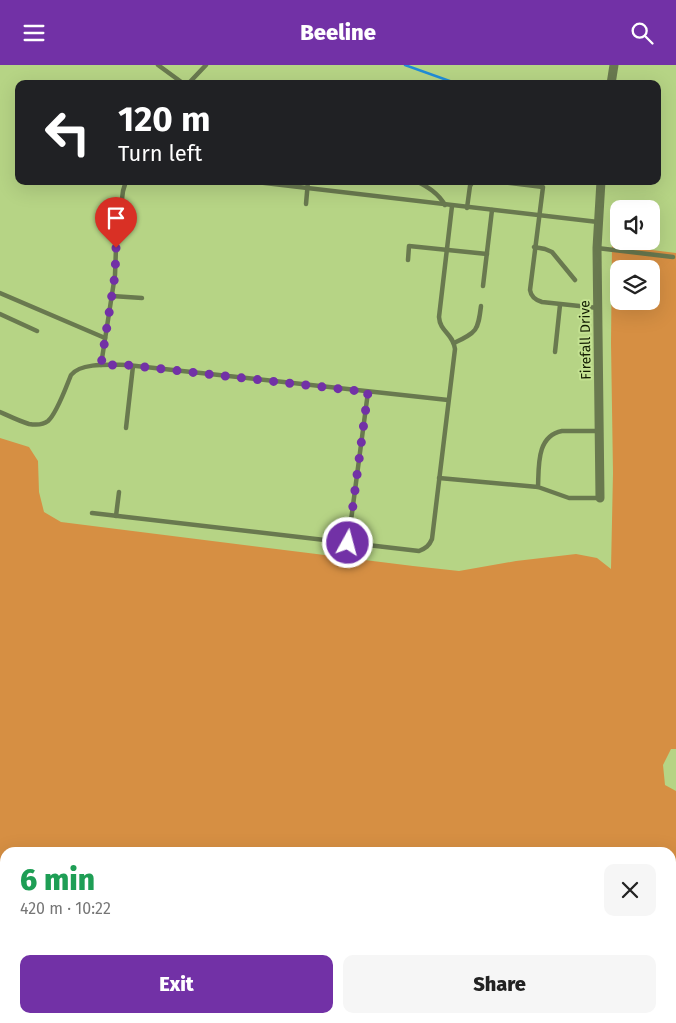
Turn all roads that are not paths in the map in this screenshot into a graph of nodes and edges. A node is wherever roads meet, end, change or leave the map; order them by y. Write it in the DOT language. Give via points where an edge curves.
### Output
graph roads {
  1 [pos="158,65"];
  2 [pos="206,65"];
  3 [pos="614,65"];
  4 [pos="179,80"];
  5 [pos="192,80"];
  6 [pos="612,80"];
  7 [pos="125,185"];
  8 [pos="282,185"];
  9 [pos="423,185"];
  10 [pos="471,185"];
  11 [pos="526,185"];
  12 [pos="601,185"];
  13 [pos="308,188"];
  14 [pos="306,205"];
  15 [pos="446,205"];
  16 [pos="452,206"];
  17 [pos="467,208"];
  18 [pos="492,210"];
  19 [pos="539,216"];
  20 [pos="598,222"];
  21 [pos="534,247"];
  22 [pos="598,249"];
  23 [pos="447,250"];
  24 [pos="487,254"];
  25 [pos="673,257"];
  26 [pos="408,260"];
  27 [pos="574,280"];
  28 [pos="483,285"];
  29 [pos="0,293"];
  30 [pos="112,295"];
  31 [pos="142,298"];
  32 [pos="560,305"];
  33 [pos="481,306"];
  34 [pos="598,308"];
  35 [pos="0,315"];
  36 [pos="37,331"];
  37 [pos="105,338"];
  38 [pos="454,343"];
  39 [pos="555,352"];
  40 [pos="101,365"];
  41 [pos="133,366"];
  42 [pos="368,392"];
  43 [pos="448,401"];
  44 [pos="0,412"];
  45 [pos="126,428"];
  46 [pos="600,431"];
  47 [pos="439,478"];
  48 [pos="538,487"];
  49 [pos="119,491"];
  50 [pos="600,498"];
  51 [pos="92,513"];
  52 [pos="116,515"];
  53 [pos="348,543"];
  1 -- 4 [label="lane"];
  2 -- 5 [label="lane"];
  3 -- 6 [label="street"];
  7 -- 30 [label="lane"];
  8 -- 13 [label="lane"];
  9 -- 15 [label="lane"];
  10 -- 17 [label="lane"];
  11 -- 19 [label="lane" via="543,187"];
  12 -- 20 [label="street, Firefall Drive"];
  13 -- 14 [label="lane"];
  13 -- 15 [label="lane"];
  15 -- 16 [label="lane"];
  16 -- 17 [label="lane"];
  16 -- 23 [label="lane"];
  17 -- 18 [label="lane"];
  18 -- 19 [label="lane"];
  18 -- 24 [label="lane"];
  19 -- 20 [label="lane"];
  19 -- 21 [label="lane"];
  20 -- 22 [label="street, Firefall Drive"];
  21 -- 27 [label="lane" via="552,252"];
  21 -- 32 [label="lane" via="532,297"];
  22 -- 25 [label="lane"];
  22 -- 34 [label="street, Firefall Drive"];
  23 -- 24 [label="lane"];
  23 -- 26 [label="lane" via="409,246"];
  23 -- 38 [label="lane" via="439,324"];
  24 -- 28 [label="lane"];
  29 -- 37 [label="lane"];
  30 -- 31 [label="lane"];
  30 -- 37 [label="lane"];
  32 -- 34 [label="lane"];
  32 -- 39 [label="lane"];
  33 -- 38 [label="lane" via="478,327"];
  34 -- 46 [label="street, Firefall Drive"];
  35 -- 36 [label="lane"];
  37 -- 40 [label="lane"];
  38 -- 43 [label="lane"];
  40 -- 41 [label="lane"];
  40 -- 44 [label="lane" via="74,371 54,412 39,425"];
  41 -- 42 [label="lane"];
  41 -- 45 [label="lane"];
  42 -- 43 [label="lane"];
  42 -- 53 [label="lane"];
  43 -- 47 [label="lane"];
  46 -- 48 [label="lane" via="562,431 550,435 542,446"];
  46 -- 50 [label="street, Firefall Drive"];
  47 -- 48 [label="lane"];
  47 -- 53 [label="lane" via="432,539 426,548 419,551"];
  48 -- 50 [label="lane" via="570,498"];
  49 -- 52 [label="lane"];
  51 -- 52 [label="lane"];
  52 -- 53 [label="lane"];
}
